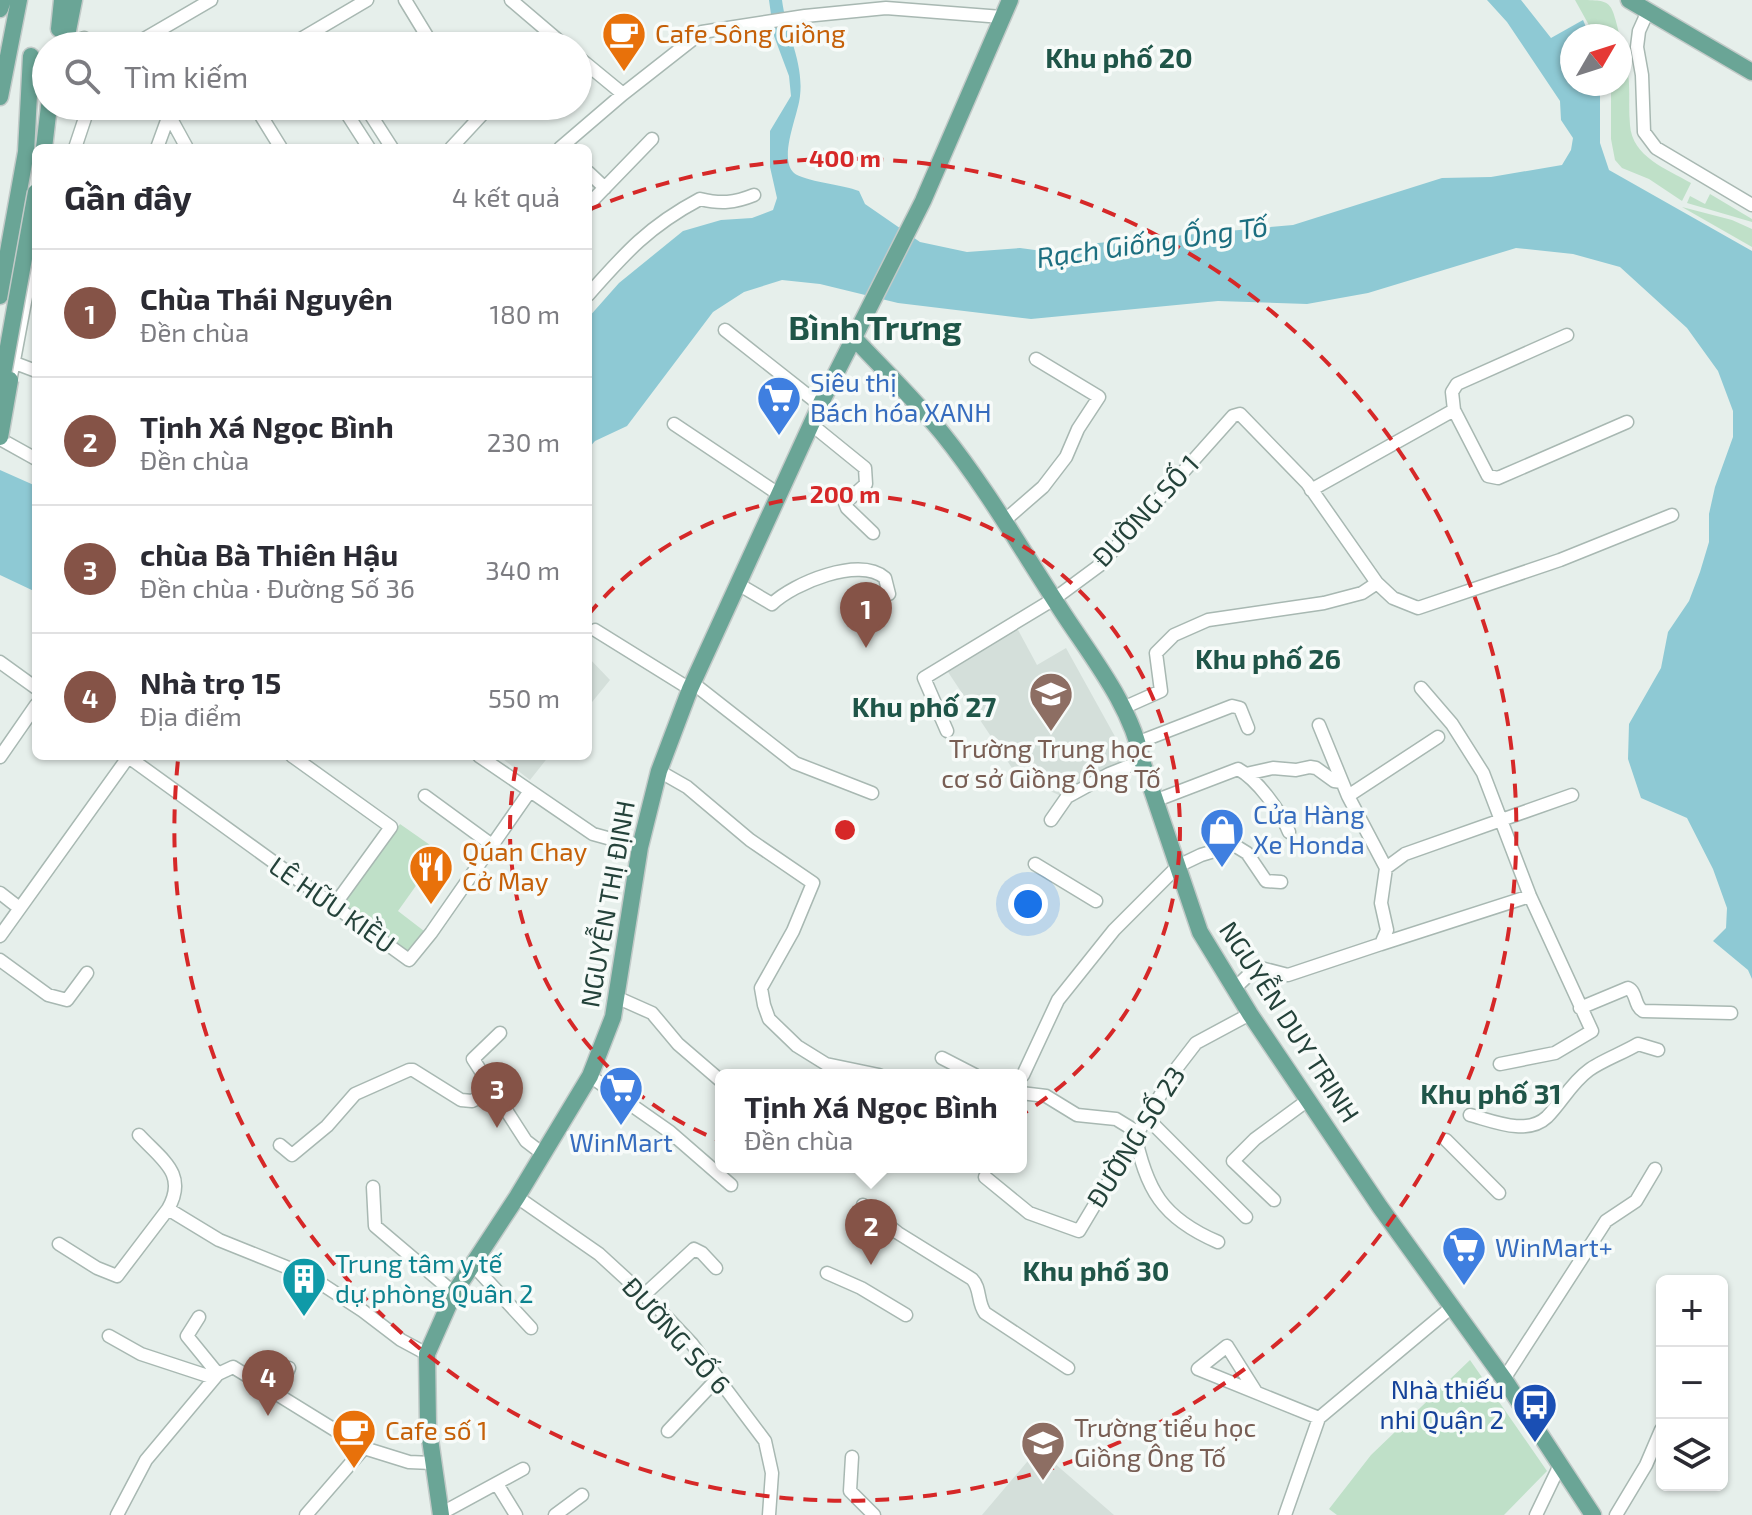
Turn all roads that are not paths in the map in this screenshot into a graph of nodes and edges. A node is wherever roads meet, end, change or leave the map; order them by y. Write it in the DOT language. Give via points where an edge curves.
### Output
graph roads {
  1 [pos="3,0"];
  2 [pos="19,0"];
  3 [pos="62,0"];
  4 [pos="74,0"];
  5 [pos="211,0"];
  6 [pos="367,0"];
  7 [pos="405,0"];
  8 [pos="511,0"];
  9 [pos="1010,0"];
  10 [pos="1629,0"];
  11 [pos="0,9"];
  12 [pos="1648,11"];
  13 [pos="1002,17"];
  14 [pos="315,31"];
  15 [pos="59,32"];
  16 [pos="69,32"];
  17 [pos="156,32"];
  18 [pos="424,32"];
  19 [pos="540,32"];
  20 [pos="31,57"];
  21 [pos="592,69"];
  22 [pos="1752,72"];
  23 [pos="623,94"];
  24 [pos="0,97"];
  25 [pos="47,120"];
  26 [pos="55,120"];
  27 [pos="84,120"];
  28 [pos="164,120"];
  29 [pos="172,120"];
  30 [pos="264,120"];
  31 [pos="351,120"];
  32 [pos="374,120"];
  33 [pos="477,120"];
  34 [pos="652,139"];
  35 [pos="44,144"];
  36 [pos="52,144"];
  37 [pos="76,144"];
  38 [pos="158,144"];
  39 [pos="185,144"];
  40 [pos="279,144"];
  41 [pos="366,144"];
  42 [pos="389,144"];
  43 [pos="455,144"];
  44 [pos="565,144"];
  45 [pos="592,176"];
  46 [pos="605,188"];
  47 [pos="754,195"];
  48 [pos="592,201"];
  49 [pos="1752,205"];
  50 [pos="32,214"];
  51 [pos="32,260"];
  52 [pos="32,276"];
  53 [pos="592,290"];
  54 [pos="0,296"];
  55 [pos="725,330"];
  56 [pos="1567,335"];
  57 [pos="854,338"];
  58 [pos="0,357"];
  59 [pos="1036,359"];
  60 [pos="14,364"];
  61 [pos="32,370"];
  62 [pos="0,391"];
  63 [pos="820,405"];
  64 [pos="1454,410"];
  65 [pos="1627,422"];
  66 [pos="674,424"];
  67 [pos="812,425"];
  68 [pos="0,437"];
  69 [pos="32,457"];
  70 [pos="1311,490"];
  71 [pos="780,495"];
  72 [pos="1672,515"];
  73 [pos="1005,520"];
  74 [pos="873,533"];
  75 [pos="1377,583"];
  76 [pos="738,584"];
  77 [pos="889,594"];
  78 [pos="1054,599"];
  79 [pos="595,630"];
  80 [pos="0,662"];
  81 [pos="32,685"];
  82 [pos="692,687"];
  83 [pos="1421,688"];
  84 [pos="1123,708"];
  85 [pos="32,711"];
  86 [pos="1319,725"];
  87 [pos="1248,728"];
  88 [pos="947,731"];
  89 [pos="1438,737"];
  90 [pos="1139,742"];
  91 [pos="0,757"];
  92 [pos="125,760"];
  93 [pos="133,760"];
  94 [pos="298,760"];
  95 [pos="485,760"];
  96 [pos="1142,761"];
  97 [pos="659,771"];
  98 [pos="1246,774"];
  99 [pos="1342,782"];
  100 [pos="530,791"];
  101 [pos="872,793"];
  102 [pos="1572,795"];
  103 [pos="425,796"];
  104 [pos="1348,796"];
  105 [pos="1157,800"];
  106 [pos="1051,820"];
  107 [pos="1501,821"];
  108 [pos="1289,832"];
  109 [pos="492,845"];
  110 [pos="640,847"];
  111 [pos="1035,864"];
  112 [pos="1178,866"];
  113 [pos="1386,868"];
  114 [pos="1281,882"];
  115 [pos="0,893"];
  116 [pos="1530,896"];
  117 [pos="1096,901"];
  118 [pos="18,907"];
  119 [pos="333,907"];
  120 [pos="0,936"];
  121 [pos="1381,944"];
  122 [pos="0,960"];
  123 [pos="87,973"];
  124 [pos="1235,988"];
  125 [pos="616,997"];
  126 [pos="1580,1008"];
  127 [pos="1731,1013"];
  128 [pos="1250,1014"];
  129 [pos="500,1033"];
  130 [pos="1658,1050"];
  131 [pos="942,1058"];
  132 [pos="1500,1064"];
  133 [pos="850,1069"];
  134 [pos="963,1069"];
  135 [pos="1026,1069"];
  136 [pos="590,1076"];
  137 [pos="715,1076"];
  138 [pos="493,1091"];
  139 [pos="1027,1094"];
  140 [pos="1308,1100"];
  141 [pos="1470,1115"];
  142 [pos="1146,1117"];
  143 [pos="139,1135"];
  144 [pos="1136,1139"];
  145 [pos="1446,1140"];
  146 [pos="280,1145"];
  147 [pos="543,1154"];
  148 [pos="1655,1169"];
  149 [pos="715,1171"];
  150 [pos="717,1173"];
  151 [pos="985,1177"];
  152 [pos="731,1185"];
  153 [pos="373,1187"];
  154 [pos="1499,1193"];
  155 [pos="517,1197"];
  156 [pos="1274,1200"];
  157 [pos="863,1205"];
  158 [pos="168,1209"];
  159 [pos="1246,1217"];
  160 [pos="1218,1242"];
  161 [pos="59,1244"];
  162 [pos="473,1265"];
  163 [pos="716,1268"];
  164 [pos="827,1273"];
  165 [pos="454,1293"];
  166 [pos="644,1295"];
  167 [pos="1453,1306"];
  168 [pos="906,1315"];
  169 [pos="199,1317"];
  170 [pos="531,1328"];
  171 [pos="109,1336"];
  172 [pos="427,1354"];
  173 [pos="289,1368"];
  174 [pos="1068,1368"];
  175 [pos="216,1376"];
  176 [pos="717,1379"];
  177 [pos="1504,1379"];
  178 [pos="1256,1392"];
  179 [pos="277,1394"];
  180 [pos="1319,1418"];
  181 [pos="668,1431"];
  182 [pos="1656,1442"];
  183 [pos="364,1448"];
  184 [pos="852,1457"];
  185 [pos="432,1463"];
  186 [pos="1559,1467"];
  187 [pos="523,1469"];
  188 [pos="497,1484"];
  189 [pos="582,1495"];
  190 [pos="117,1515"];
  191 [pos="306,1515"];
  192 [pos="440,1515"];
  193 [pos="516,1515"];
  194 [pos="555,1515"];
  195 [pos="769,1515"];
  196 [pos="874,1515"];
  197 [pos="1285,1515"];
  198 [pos="1536,1515"];
  199 [pos="1593,1515"];
  200 [pos="1616,1515"];
  1 -- 11 [label="main road"];
  2 -- 24 [label="main road"];
  3 -- 15 [label="main road"];
  4 -- 16 [label="main road"];
  5 -- 17 [label="street"];
  6 -- 14 [label="street"];
  7 -- 18 [label="street"];
  8 -- 19 [label="street"];
  9 -- 13 [label="main road"];
  10 -- 12 [label="main road"];
  12 -- 22 [label="main road"];
  12 -- 49 [label="street" via="1637,47 1646,136 1656,148"];
  13 -- 23 [label="street" via="886,8 702,32"];
  13 -- 57 [label="main road, NGUYỄN THỊ ĐỊNH" via="923,201"];
  20 -- 54 [label="main road" via="26,152"];
  21 -- 23 [label="street"];
  23 -- 44 [label="street"];
  25 -- 35 [label="main road"];
  26 -- 36 [label="main road"];
  27 -- 37 [label="street"];
  28 -- 38 [label="street"];
  29 -- 39 [label="street"];
  30 -- 40 [label="street"];
  31 -- 41 [label="street"];
  32 -- 42 [label="street"];
  33 -- 43 [label="street"];
  34 -- 46 [label="street"];
  45 -- 46 [label="street"];
  46 -- 48 [label="street"];
  47 -- 53 [label="street" via="734,203 700,199 673,213 636,241"];
  50 -- 62 [label="main road, bridge"];
  51 -- 68 [label="main road, bridge"];
  52 -- 60 [label="street"];
  55 -- 63 [label="street"];
  56 -- 64 [label="street" via="1457,384 1452,392"];
  57 -- 63 [label="main road, NGUYỄN THỊ ĐỊNH"];
  57 -- 73 [label="main road, NGUYỄN DUY TRINH" via="941,432"];
  58 -- 60 [label="street"];
  59 -- 73 [label="street" via="1099,397 1066,457 1043,487"];
  60 -- 61 [label="street"];
  60 -- 68 [label="street"];
  63 -- 67 [label="main road, NGUYỄN THỊ ĐỊNH"];
  64 -- 65 [label="street" via="1488,476 1498,478"];
  64 -- 70 [label="street"];
  66 -- 71 [label="street"];
  67 -- 71 [label="main road, NGUYỄN THỊ ĐỊNH"];
  67 -- 74 [label="street" via="865,468 866,484 845,503"];
  68 -- 69 [label="street"];
  70 -- 75 [label="street"];
  70 -- 78 [label="street, ĐƯỜNG SỐ 1" via="1240,414 1233,416 1100,565"];
  71 -- 76 [label="main road, NGUYỄN THỊ ĐỊNH"];
  72 -- 75 [label="street" via="1418,608 1393,598"];
  73 -- 78 [label="main road, NGUYỄN DUY TRINH"];
  75 -- 84 [label="street" via="1362,593 1324,603 1208,620 1174,635 1156,653 1161,691"];
  76 -- 77 [label="street" via="772,604 809,581 870,569 885,578"];
  76 -- 82 [label="main road, NGUYỄN THỊ ĐỊNH"];
  78 -- 84 [label="main road, NGUYỄN DUY TRINH"];
  78 -- 88 [label="street, ĐƯỜNG SỐ 1" via="924,678"];
  79 -- 82 [label="street"];
  80 -- 81 [label="street"];
  82 -- 97 [label="main road, NGUYỄN THỊ ĐỊNH"];
  82 -- 101 [label="street" via="795,763"];
  83 -- 107 [label="street" via="1483,773"];
  84 -- 90 [label="main road, NGUYỄN DUY TRINH"];
  85 -- 91 [label="street"];
  86 -- 99 [label="street"];
  87 -- 90 [label="street" via="1240,708 1232,706"];
  89 -- 104 [label="street"];
  90 -- 96 [label="main road, NGUYỄN DUY TRINH"];
  92 -- 118 [label="street"];
  93 -- 119 [label="street, LÊ HỮU KIỀU"];
  94 -- 119 [label="street" via="391,827"];
  95 -- 100 [label="street"];
  96 -- 105 [label="main road, NGUYỄN DUY TRINH"];
  96 -- 106 [label="street" via="1067,797"];
  97 -- 110 [label="main road, NGUYỄN THỊ ĐỊNH"];
  97 -- 133 [label="street" via="813,883 761,988 764,1005 769,1019 797,1046 826,1064"];
  98 -- 99 [label="street" via="1310,767"];
  98 -- 105 [label="street" via="1231,770"];
  98 -- 108 [label="street" via="1276,805"];
  99 -- 104 [label="street"];
  100 -- 109 [label="street, LÊ HỮU KIỀU"];
  100 -- 110 [label="street" via="593,834"];
  102 -- 107 [label="street"];
  103 -- 109 [label="street"];
  104 -- 113 [label="street"];
  105 -- 112 [label="main road, NGUYỄN DUY TRINH"];
  107 -- 113 [label="street" via="1405,854"];
  107 -- 116 [label="street"];
  109 -- 119 [label="street, LÊ HỮU KIỀU" via="409,960"];
  110 -- 125 [label="main road, NGUYỄN THỊ ĐỊNH"];
  111 -- 117 [label="street"];
  112 -- 114 [label="street" via="1234,845 1247,853 1266,881"];
  112 -- 124 [label="main road, NGUYỄN DUY TRINH" via="1200,932"];
  112 -- 135 [label="street" via="1114,930 1058,1000"];
  113 -- 121 [label="street" via="1381,903 1387,930"];
  115 -- 118 [label="street"];
  116 -- 121 [label="street"];
  116 -- 126 [label="street"];
  118 -- 120 [label="street"];
  121 -- 124 [label="street" via="1288,975 1257,967"];
  122 -- 123 [label="street" via="48,995 67,1000"];
  124 -- 128 [label="main road, NGUYỄN DUY TRINH"];
  125 -- 136 [label="main road, NGUYỄN THỊ ĐỊNH"];
  125 -- 137 [label="street" via="660,1019 678,1044"];
  126 -- 127 [label="street" via="1628,988 1643,1011"];
  126 -- 132 [label="street" via="1592,1031 1588,1035 1555,1053"];
  128 -- 140 [label="main road, NGUYỄN DUY TRINH"];
  128 -- 142 [label="street, ĐƯỜNG SỐ 23" via="1196,1043"];
  129 -- 138 [label="street" via="473,1059"];
  130 -- 141 [label="street" via="1638,1044 1591,1068 1545,1119 1526,1127"];
  131 -- 134 [label="street"];
  136 -- 147 [label="main road, NGUYỄN THỊ ĐỊNH"];
  136 -- 149 [label="street"];
  138 -- 146 [label="street" via="461,1100 409,1070 355,1094 292,1155"];
  138 -- 147 [label="street" via="526,1141"];
  139 -- 144 [label="street" via="1046,1096 1077,1115 1116,1119 1134,1130"];
  140 -- 156 [label="street" via="1233,1161"];
  140 -- 167 [label="main road, NGUYỄN DUY TRINH"];
  142 -- 144 [label="street, ĐƯỜNG SỐ 23"];
  142 -- 159 [label="street"];
  143 -- 158 [label="street" via="174,1173 176,1192"];
  144 -- 151 [label="street, ĐƯỜNG SỐ 23" via="1079,1231 1029,1213"];
  144 -- 160 [label="street" via="1157,1197 1173,1217"];
  145 -- 154 [label="street"];
  147 -- 155 [label="main road, NGUYỄN THỊ ĐỊNH"];
  148 -- 177 [label="street" via="1636,1201 1606,1221"];
  150 -- 152 [label="street"];
  153 -- 165 [label="street" via="375,1226"];
  155 -- 162 [label="main road, NGUYỄN THỊ ĐỊNH"];
  155 -- 166 [label="street, ĐƯỜNG SỐ 6" via="599,1254"];
  157 -- 174 [label="street" via="972,1279 985,1313"];
  158 -- 161 [label="street" via="117,1276"];
  158 -- 172 [label="street" via="219,1240 311,1277"];
  162 -- 165 [label="main road, NGUYỄN THỊ ĐỊNH"];
  162 -- 170 [label="street"];
  163 -- 166 [label="street" via="694,1249"];
  164 -- 168 [label="street"];
  165 -- 172 [label="main road, NGUYỄN THỊ ĐỊNH"];
  166 -- 176 [label="street, ĐƯỜNG SỐ 6" via="692,1344"];
  167 -- 177 [label="main road, NGUYỄN DUY TRINH"];
  167 -- 180 [label="street"];
  169 -- 175 [label="street" via="187,1336"];
  171 -- 175 [label="street" via="141,1354"];
  172 -- 185 [label="main road, NGUYỄN THỊ ĐỊNH"];
  173 -- 179 [label="street"];
  175 -- 179 [label="street" via="233,1367"];
  175 -- 190 [label="street" via="146,1460"];
  176 -- 181 [label="street"];
  176 -- 195 [label="street, ĐƯỜNG SỐ 6" via="765,1441 772,1473"];
  177 -- 186 [label="main road, NGUYỄN DUY TRINH"];
  178 -- 178 [label="street" via="1227,1346 1198,1369 1212,1374"];
  178 -- 180 [label="street"];
  179 -- 183 [label="street"];
  180 -- 197 [label="street"];
  182 -- 200 [label="street"];
  183 -- 185 [label="street"];
  183 -- 191 [label="street"];
  184 -- 196 [label="street" via="850,1491"];
  185 -- 192 [label="main road, NGUYỄN THỊ ĐỊNH"];
  186 -- 198 [label="street"];
  186 -- 199 [label="main road, NGUYỄN DUY TRINH"];
  187 -- 188 [label="street"];
  188 -- 192 [label="street"];
  188 -- 193 [label="street"];
  189 -- 194 [label="street"];
}
